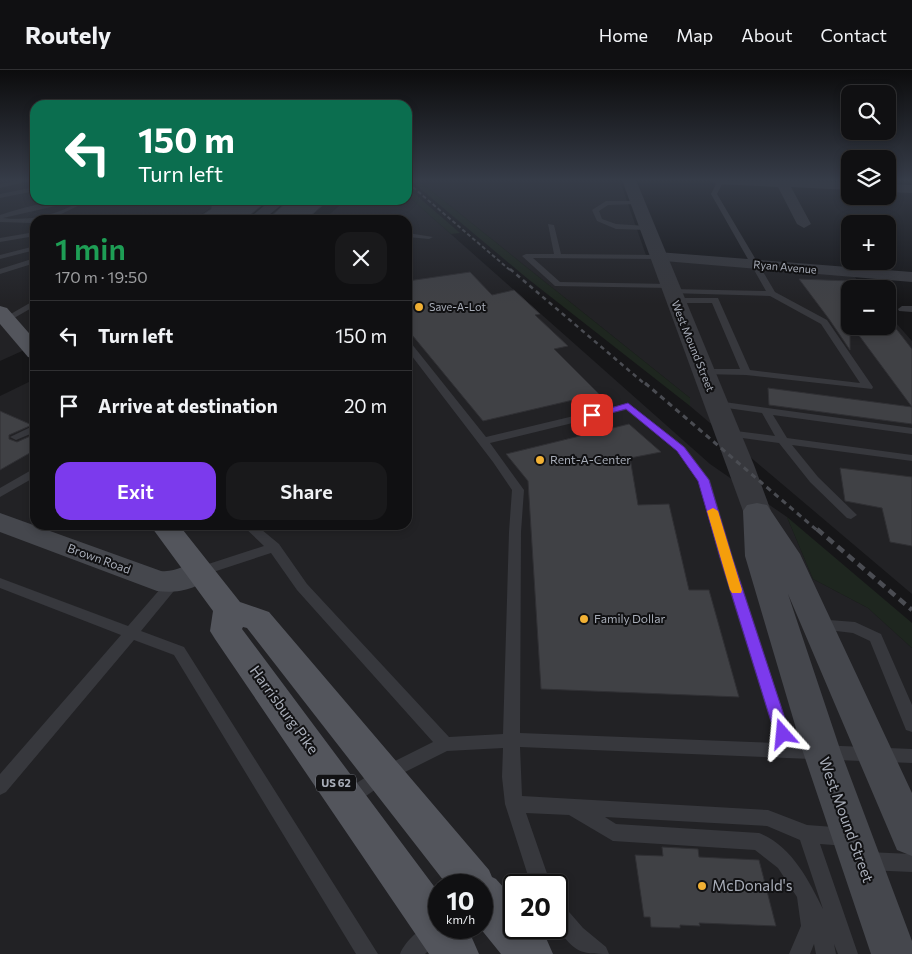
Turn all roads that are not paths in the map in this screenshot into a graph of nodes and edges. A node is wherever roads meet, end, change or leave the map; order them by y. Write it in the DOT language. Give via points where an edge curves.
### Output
graph roads {
  1 [pos="13,221"];
  2 [pos="28,221"];
  3 [pos="601,221"];
  4 [pos="644,221"];
  5 [pos="730,221"];
  6 [pos="803,221"];
  7 [pos="804,224"];
  8 [pos="550,225"];
  9 [pos="647,228"];
  10 [pos="30,235"];
  11 [pos="412,236"];
  12 [pos="429,238"];
  13 [pos="0,240"];
  14 [pos="30,249"];
  15 [pos="558,256"];
  16 [pos="658,256"];
  17 [pos="0,257"];
  18 [pos="30,262"];
  19 [pos="755,264"];
  20 [pos="0,272"];
  21 [pos="912,277"];
  22 [pos="672,292"];
  23 [pos="772,294"];
  24 [pos="30,305"];
  25 [pos="902,309"];
  26 [pos="912,309"];
  27 [pos="3,316"];
  28 [pos="30,347"];
  29 [pos="412,350"];
  30 [pos="704,372"];
  31 [pos="746,372"];
  32 [pos="717,404"];
  33 [pos="766,411"];
  34 [pos="30,430"];
  35 [pos="912,431"];
  36 [pos="728,433"];
  37 [pos="16,437"];
  38 [pos="781,440"];
  39 [pos="483,441"];
  40 [pos="912,458"];
  41 [pos="30,475"];
  42 [pos="0,493"];
  43 [pos="757,511"];
  44 [pos="851,515"];
  45 [pos="0,522"];
  46 [pos="166,530"];
  47 [pos="254,530"];
  48 [pos="274,547"];
  49 [pos="186,577"];
  50 [pos="0,583"];
  51 [pos="229,610"];
  52 [pos="816,624"];
  53 [pos="130,632"];
  54 [pos="912,725"];
  55 [pos="512,740"];
  56 [pos="445,744"];
  57 [pos="805,752"];
  58 [pos="874,754"];
  59 [pos="912,756"];
  60 [pos="383,776"];
  61 [pos="0,787"];
  62 [pos="347,798"];
  63 [pos="514,804"];
  64 [pos="572,807"];
  65 [pos="808,834"];
  66 [pos="912,837"];
  67 [pos="857,849"];
  68 [pos="912,862"];
  69 [pos="465,874"];
  70 [pos="537,874"];
  71 [pos="806,894"];
  72 [pos="493,909"];
  73 [pos="428,914"];
  74 [pos="568,926"];
  75 [pos="440,939"];
  76 [pos="368,954"];
  77 [pos="410,954"];
  78 [pos="530,954"];
  79 [pos="599,954"];
  80 [pos="799,954"];
  81 [pos="826,954"];
  82 [pos="848,954"];
  83 [pos="894,954"];
  1 -- 2 [label="lane"];
  3 -- 9 [label="lane" via="627,228"];
  4 -- 9 [label="street, West Mound Street"];
  5 -- 19 [label="lane"];
  6 -- 7 [label="street"];
  8 -- 15 [label="lane"];
  9 -- 16 [label="street, West Mound Street"];
  10 -- 13 [label="lane"];
  11 -- 12 [label="lane"];
  14 -- 17 [label="lane"];
  15 -- 16 [label="lane"];
  15 -- 22 [label="lane" via="526,256 558,284"];
  16 -- 19 [label="street, Ryan Avenue"];
  16 -- 22 [label="street, West Mound Street"];
  18 -- 20 [label="lane"];
  19 -- 21 [label="street, Ryan Avenue"];
  19 -- 23 [label="lane"];
  22 -- 23 [label="lane"];
  22 -- 30 [label="street, West Mound Street"];
  22 -- 31 [label="lane" via="715,300"];
  23 -- 31 [label="lane" via="824,322 868,387"];
  24 -- 27 [label="lane"];
  25 -- 26 [label="lane"];
  27 -- 28 [label="main road"];
  29 -- 39 [label="lane"];
  30 -- 31 [label="lane"];
  30 -- 32 [label="street, West Mound Street"];
  32 -- 33 [label="lane"];
  32 -- 36 [label="street, West Mound Street"];
  33 -- 35 [label="lane"];
  33 -- 38 [label="lane"];
  34 -- 37 [label="lane"];
  36 -- 38 [label="lane"];
  36 -- 43 [label="street, West Mound Street"];
  38 -- 40 [label="lane"];
  38 -- 44 [label="lane" via="818,485"];
  39 -- 55 [label="lane" via="518,490"];
  39 -- 57 [label="lane" via="628,406 680,449 704,480 726,557"];
  41 -- 42 [label="lane"];
  43 -- 52 [label="main road, West Mound Street" via="785,554"];
  43 -- 57 [label="main road, West Mound Street" via="760,556"];
  45 -- 49 [label="main road, Brown Road" via="157,581"];
  46 -- 49 [label="main road"];
  47 -- 48 [label="lane"];
  48 -- 49 [label="lane"];
  48 -- 56 [label="lane" via="302,587"];
  49 -- 51 [label="main road"];
  49 -- 53 [label="lane"];
  50 -- 53 [label="lane"];
  51 -- 60 [label="main road" via="258,620"];
  51 -- 62 [label="main road, Harrisburg Pike / US 62" via="226,631"];
  52 -- 54 [label="lane" via="850,625 876,638"];
  52 -- 58 [label="main road, West Mound Street"];
  53 -- 61 [label="lane"];
  53 -- 76 [label="lane" via="179,651"];
  55 -- 56 [label="lane"];
  55 -- 57 [label="lane"];
  55 -- 63 [label="lane"];
  56 -- 60 [label="lane"];
  57 -- 58 [label="lane"];
  57 -- 67 [label="main road, West Mound Street"];
  58 -- 59 [label="lane"];
  58 -- 66 [label="main road, West Mound Street"];
  60 -- 62 [label="lane"];
  60 -- 69 [label="main road"];
  62 -- 73 [label="main road, Harrisburg Pike / US 62"];
  63 -- 64 [label="lane"];
  63 -- 70 [label="lane"];
  64 -- 65 [label="lane" via="768,818"];
  64 -- 71 [label="lane" via="613,832 759,842 785,862"];
  65 -- 67 [label="lane"];
  65 -- 82 [label="lane"];
  67 -- 68 [label="lane"];
  67 -- 83 [label="main road, West Mound Street"];
  71 -- 80 [label="lane" via="811,926"];
  71 -- 81 [label="lane" via="820,926"];
  72 -- 78 [label="main road"];
  74 -- 79 [label="lane"];
  75 -- 77 [label="lane"];
}
